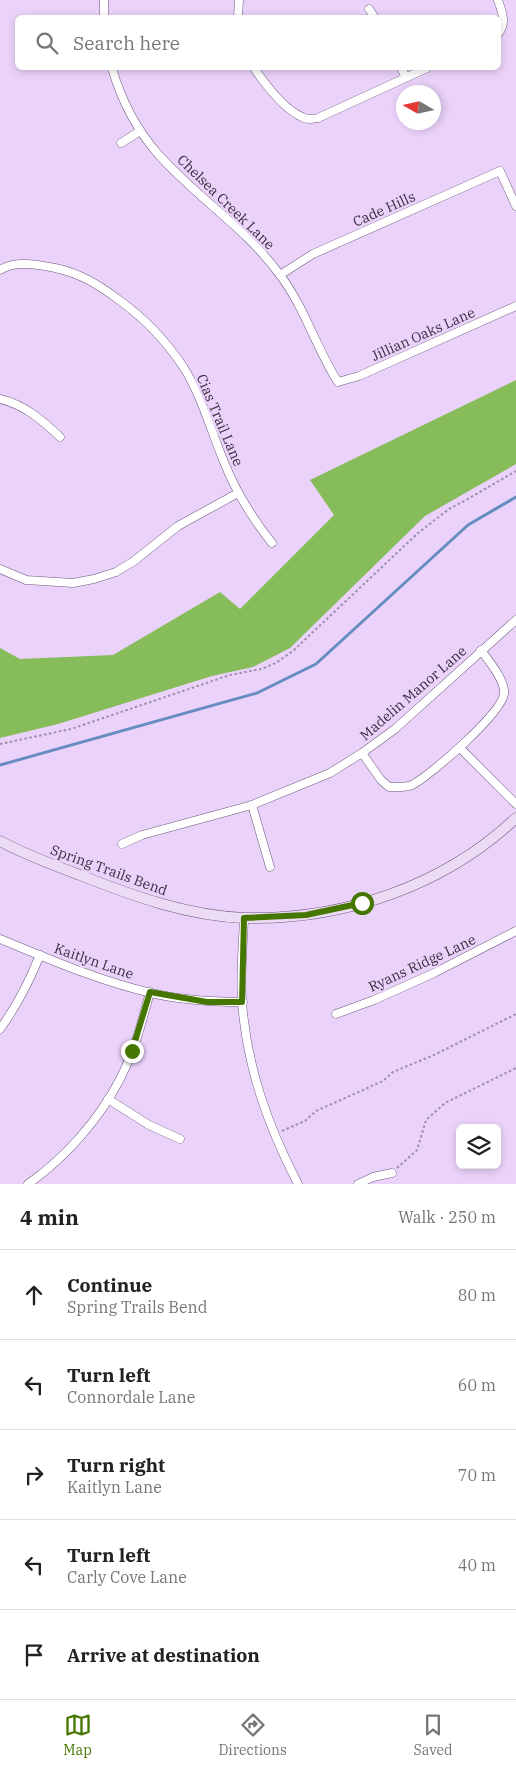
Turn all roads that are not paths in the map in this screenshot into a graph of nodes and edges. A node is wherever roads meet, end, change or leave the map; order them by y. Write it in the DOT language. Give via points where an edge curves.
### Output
graph roads {
  1 [pos="104,0"];
  2 [pos="239,0"];
  3 [pos="498,0"];
  4 [pos="369,8"];
  5 [pos="104,15"];
  6 [pos="238,15"];
  7 [pos="373,15"];
  8 [pos="501,31"];
  9 [pos="113,70"];
  10 [pos="256,70"];
  11 [pos="402,70"];
  12 [pos="422,70"];
  13 [pos="406,77"];
  14 [pos="140,131"];
  15 [pos="121,143"];
  16 [pos="516,206"];
  17 [pos="0,270"];
  18 [pos="280,275"];
  19 [pos="516,306"];
  20 [pos="338,382"];
  21 [pos="0,398"];
  22 [pos="60,437"];
  23 [pos="238,493"];
  24 [pos="272,544"];
  25 [pos="0,569"];
  26 [pos="516,620"];
  27 [pos="481,650"];
  28 [pos="460,748"];
  29 [pos="362,753"];
  30 [pos="516,804"];
  31 [pos="252,805"];
  32 [pos="516,818"];
  33 [pos="0,841"];
  34 [pos="122,844"];
  35 [pos="270,867"];
  36 [pos="244,918"];
  37 [pos="516,931"];
  38 [pos="0,939"];
  39 [pos="40,955"];
  40 [pos="150,992"];
  41 [pos="242,1002"];
  42 [pos="336,1014"];
  43 [pos="0,1030"];
  44 [pos="108,1099"];
  45 [pos="180,1139"];
  46 [pos="392,1173"];
  47 [pos="28,1184"];
  48 [pos="298,1184"];
  49 [pos="358,1184"];
  1 -- 5 [label="street"];
  2 -- 6 [label="street"];
  3 -- 8 [label="street" via="504,17"];
  4 -- 7 [label="street"];
  9 -- 14 [label="street, Chelsea Creek Lane" via="125,105"];
  10 -- 13 [label="street" via="281,101 307,119 318,118"];
  11 -- 13 [label="street"];
  12 -- 13 [label="street"];
  14 -- 15 [label="street"];
  14 -- 18 [label="street, Chelsea Creek Lane" via="159,155 254,242"];
  16 -- 18 [label="street, Cade Hills" via="500,171 312,254"];
  17 -- 23 [label="street, Cias Trail Lane" via="6,266 26,264 80,275 134,311 166,343 184,369"];
  18 -- 20 [label="street, Chelsea Creek Lane" via="302,309 326,364"];
  19 -- 20 [label="street, Jillian Oaks Lane" via="359,376"];
  21 -- 22 [label="street" via="41,419"];
  23 -- 24 [label="street, Cias Trail Lane"];
  23 -- 25 [label="street" via="178,526 116,572 73,583 26,580"];
  26 -- 27 [label="street, Madelin Manor Lane"];
  27 -- 28 [label="street" via="502,681 504,693 480,728"];
  27 -- 29 [label="street, Madelin Manor Lane" via="395,728"];
  28 -- 29 [label="street" via="411,785 400,788 389,787"];
  28 -- 30 [label="street"];
  29 -- 31 [label="street, Madelin Manor Lane" via="330,773"];
  31 -- 34 [label="street, Madelin Manor Lane" via="142,834"];
  31 -- 35 [label="street"];
  32 -- 36 [label="street, Spring Trails Bend" via="496,837 447,868 389,896 306,915"];
  33 -- 36 [label="street, Spring Trails Bend" via="117,890 157,903"];
  36 -- 41 [label="street"];
  37 -- 42 [label="street, Ryans Ridge Lane" via="425,977"];
  38 -- 39 [label="street, Kaitlyn Lane"];
  39 -- 40 [label="street, Kaitlyn Lane"];
  39 -- 43 [label="street" via="25,990"];
  40 -- 41 [label="street, Kaitlyn Lane" via="207,1002"];
  40 -- 44 [label="street" via="132,1051"];
  41 -- 48 [label="street" via="251,1062 261,1097 274,1134"];
  44 -- 45 [label="street" via="149,1125"];
  44 -- 47 [label="street" via="76,1141"];
  46 -- 49 [label="street"];
}
